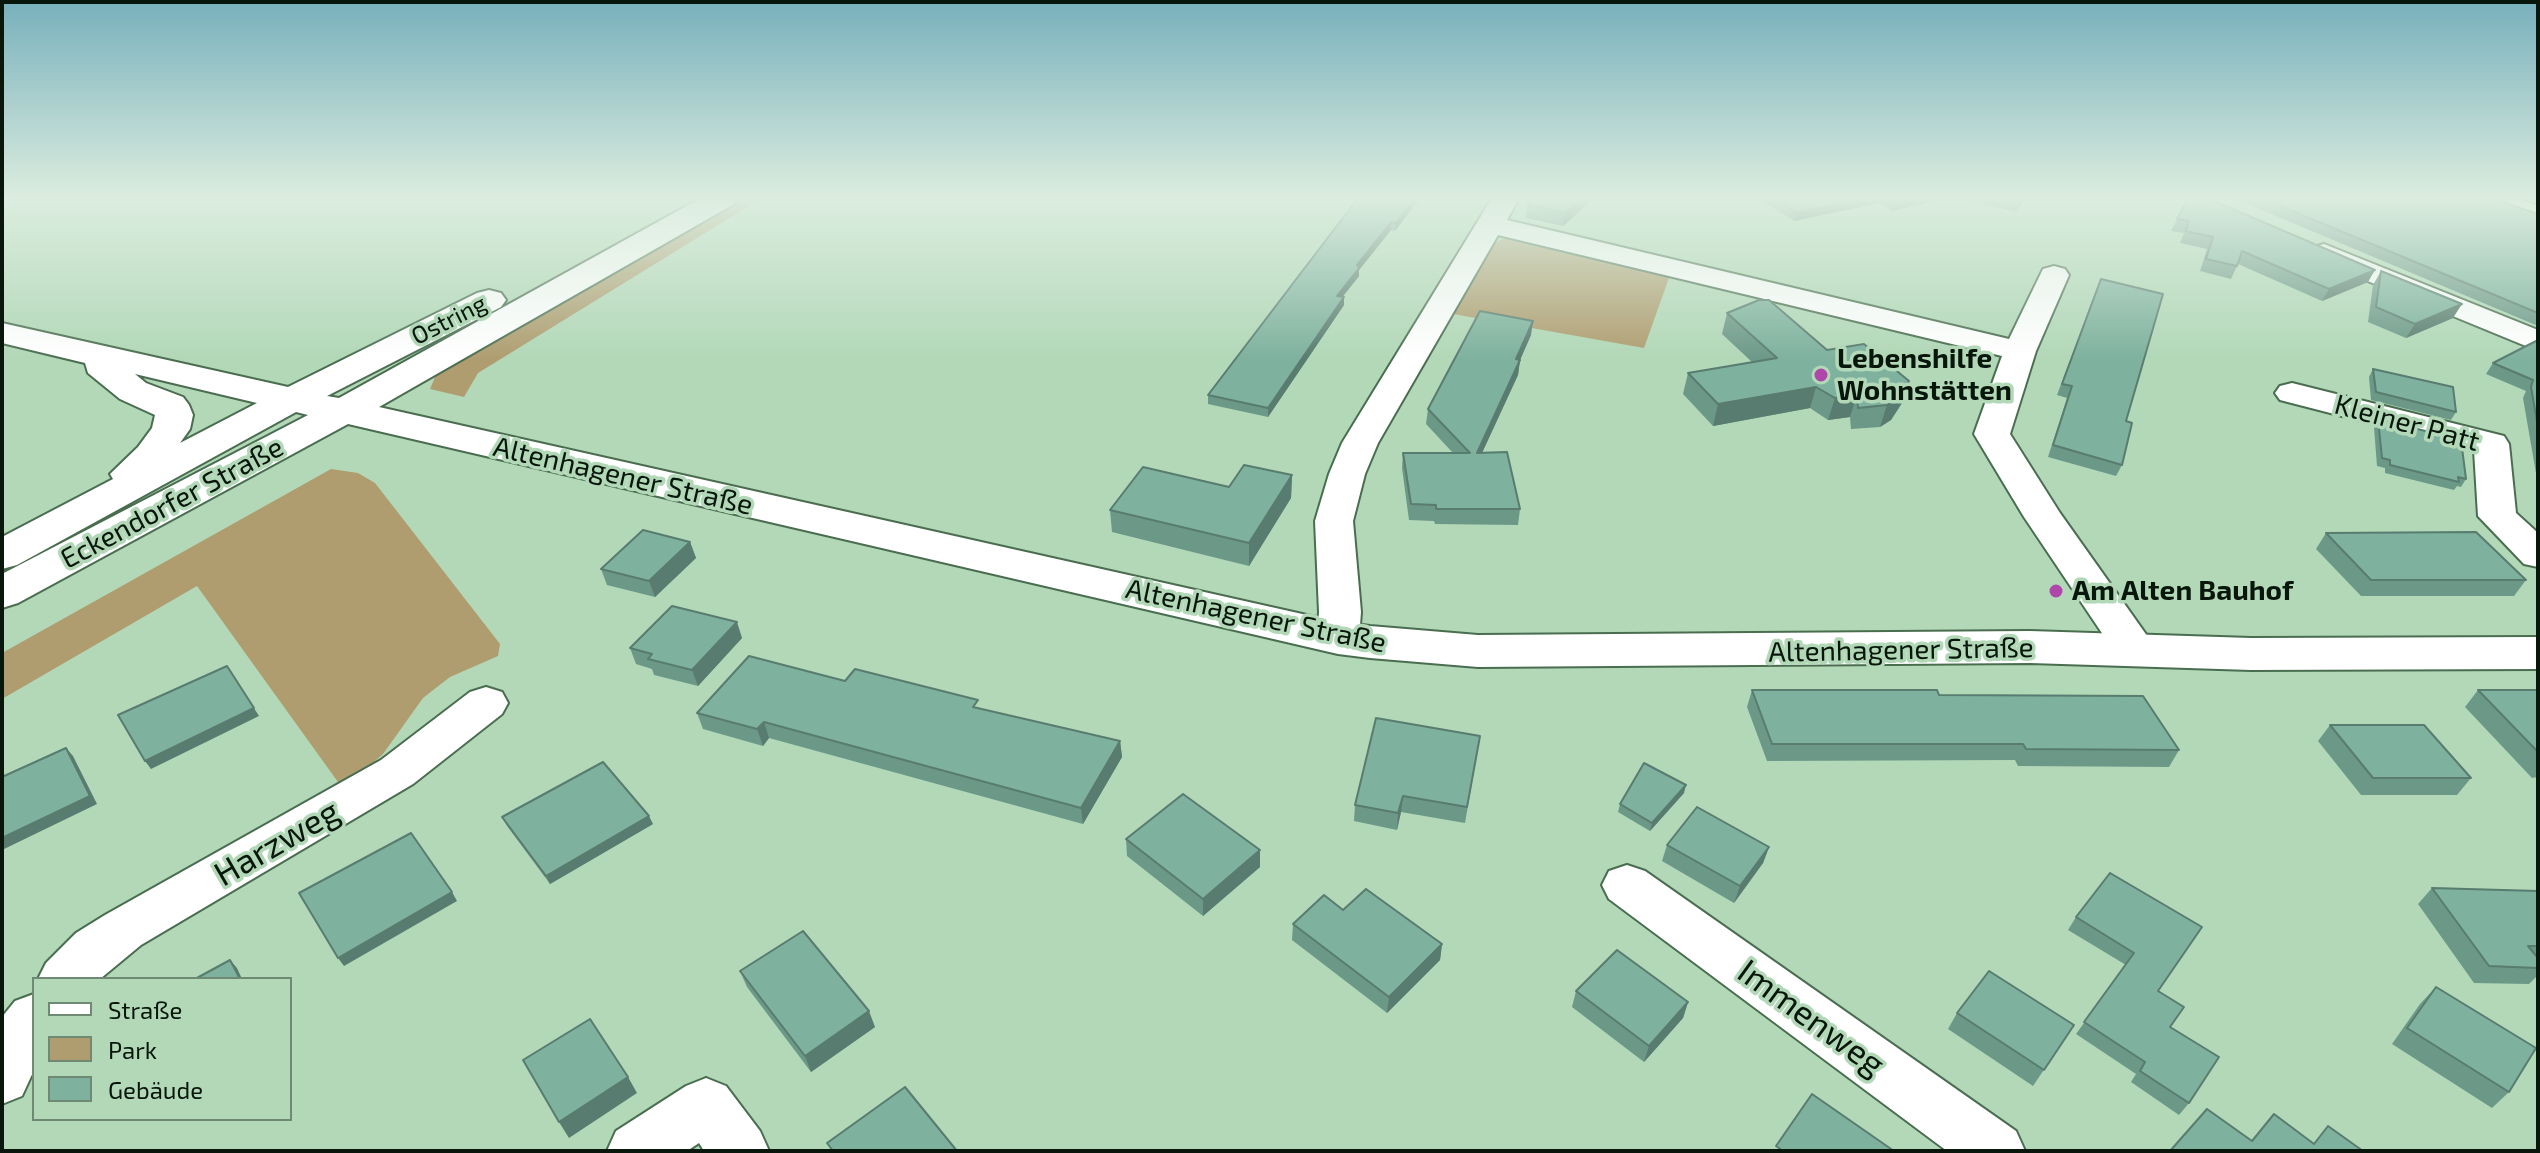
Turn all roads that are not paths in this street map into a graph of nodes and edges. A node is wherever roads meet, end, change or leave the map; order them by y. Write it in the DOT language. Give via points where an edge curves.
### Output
graph roads {
  1 [pos="584,252"];
  2 [pos="627,252"];
  3 [pos="1474,252"];
  4 [pos="1647,252"];
  5 [pos="2320,252"];
  6 [pos="2054,275"];
  7 [pos="2,333"];
  8 [pos="2538,341"];
  9 [pos="83,350"];
  10 [pos="2020,351"];
  11 [pos="2292,393"];
  12 [pos="294,398"];
  13 [pos="342,412"];
  14 [pos="95,505"];
  15 [pos="2,555"];
  16 [pos="2538,555"];
  17 [pos="2,593"];
  18 [pos="1338,638"];
  19 [pos="2135,650"];
  20 [pos="2538,653"];
  21 [pos="486,703"];
  22 [pos="1627,885"];
  23 [pos="67,977"];
  24 [pos="32,1021"];
  25 [pos="2,1078"];
  26 [pos="637,1151"];
  27 [pos="739,1151"];
  28 [pos="1995,1151"];
  1 -- 12 [label="main road, Ostring"];
  2 -- 13 [label="main road, Ostring"];
  3 -- 18 [label="street" via="1360,443 1339,495 1334,533"];
  4 -- 10 [label="street"];
  5 -- 8 [label="street"];
  6 -- 10 [label="street"];
  7 -- 9 [label="main road, Altenhagener Straße"];
  9 -- 12 [label="main road, Altenhagener Straße"];
  9 -- 14 [label="main road" via="133,391 170,405 174,415 171,429 152,455"];
  10 -- 19 [label="street" via="1992,434"];
  11 -- 16 [label="street, Kleiner Patt" via="2491,444 2497,516"];
  12 -- 13 [label="main road, Altenhagener Straße"];
  12 -- 14 [label="main road, Eckendorfer Straße"];
  13 -- 17 [label="main road, Eckendorfer Straße"];
  13 -- 18 [label="main road, Altenhagener Straße"];
  14 -- 15 [label="main road, Eckendorfer Straße"];
  18 -- 19 [label="main road, Altenhagener Straße" via="1478,651"];
  19 -- 20 [label="main road, Altenhagener Straße"];
  21 -- 23 [label="street, Harzweg" via="397,772 123,930"];
  22 -- 28 [label="street, Immenweg"];
  24 -- 25 [label="street"];
  26 -- 27 [label="street" via="706,1105"];
}
